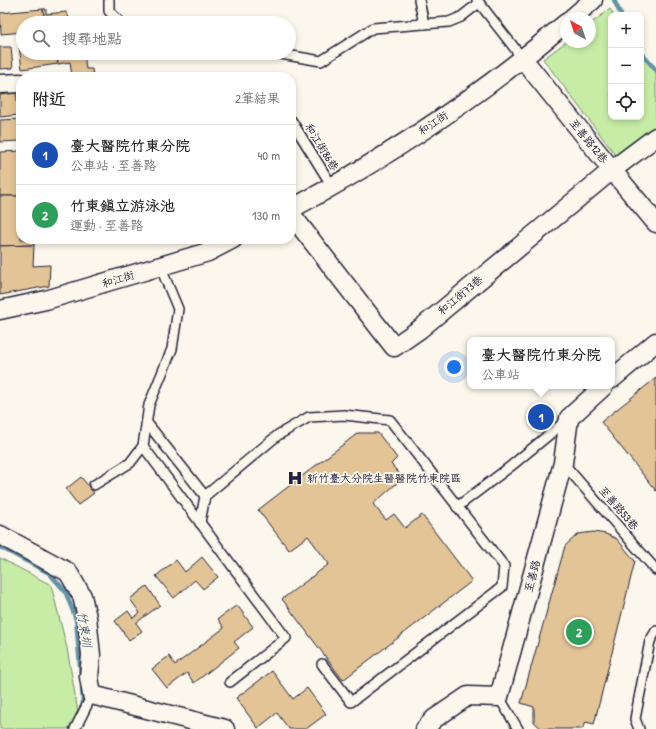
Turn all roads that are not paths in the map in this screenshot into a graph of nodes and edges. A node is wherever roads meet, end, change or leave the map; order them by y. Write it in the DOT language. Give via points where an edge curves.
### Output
graph roads {
  1 [pos="109,0"];
  2 [pos="420,0"];
  3 [pos="593,0"];
  4 [pos="478,2"];
  5 [pos="579,12"];
  6 [pos="114,16"];
  7 [pos="424,24"];
  8 [pos="560,28"];
  9 [pos="296,57"];
  10 [pos="523,59"];
  11 [pos="16,83"];
  12 [pos="0,84"];
  13 [pos="296,128"];
  14 [pos="656,137"];
  15 [pos="612,170"];
  16 [pos="332,186"];
  17 [pos="296,206"];
  18 [pos="296,220"];
  19 [pos="656,223"];
  20 [pos="223,244"];
  21 [pos="160,266"];
  22 [pos="0,310"];
  23 [pos="656,342"];
  24 [pos="615,377"];
  25 [pos="601,389"];
  26 [pos="569,418"];
  27 [pos="147,423"];
  28 [pos="143,446"];
  29 [pos="563,463"];
  30 [pos="94,485"];
  31 [pos="205,496"];
  32 [pos="457,507"];
  33 [pos="200,522"];
  34 [pos="0,536"];
  35 [pos="656,570"];
  36 [pos="656,631"];
  37 [pos="322,664"];
  38 [pos="230,682"];
  39 [pos="92,695"];
  40 [pos="499,697"];
  41 [pos="75,729"];
  42 [pos="225,729"];
  43 [pos="425,729"];
  44 [pos="518,729"];
  45 [pos="639,729"];
  1 -- 6 [label="lane" via="109,11"];
  2 -- 7 [label="lane"];
  3 -- 5 [label="street"];
  4 -- 7 [label="lane" via="461,17 449,22"];
  4 -- 10 [label="lane"];
  7 -- 9 [label="lane" via="373,28 321,61"];
  8 -- 10 [label="street, 和江街"];
  10 -- 15 [label="street, 至善路12巷"];
  10 -- 16 [label="street, 和江街" via="380,158"];
  11 -- 12 [label="street"];
  13 -- 16 [label="lane, 和江街86巷"];
  14 -- 15 [label="street, 和江街73巷"];
  15 -- 18 [label="street, 和江街73巷" via="426,324 394,347"];
  15 -- 19 [label="street, 至善路12巷"];
  16 -- 17 [label="street, 和江街"];
  20 -- 21 [label="street, 和江街" via="208,252"];
  21 -- 22 [label="street, 和江街" via="46,300"];
  21 -- 27 [label="lane" via="178,309 172,349 149,405"];
  23 -- 24 [label="street"];
  25 -- 26 [label="street"];
  26 -- 29 [label="street, 至善路"];
  26 -- 32 [label="lane"];
  27 -- 28 [label="lane"];
  27 -- 31 [label="lane"];
  28 -- 30 [label="lane" via="130,463"];
  28 -- 33 [label="lane"];
  29 -- 35 [label="lane, 至善路53巷"];
  29 -- 40 [label="street, 至善路"];
  31 -- 32 [label="lane" via="278,435 309,417 344,414 390,420"];
  31 -- 33 [label="lane"];
  32 -- 37 [label="lane" via="504,566 502,587 351,702"];
  33 -- 38 [label="lane" via="286,638"];
  34 -- 39 [label="street" via="68,572 82,596 91,655 89,677"];
  36 -- 45 [label="lane" via="650,641 635,719"];
  39 -- 41 [label="lane"];
  39 -- 42 [label="street"];
  40 -- 43 [label="street" via="468,696 434,719"];
  40 -- 44 [label="lane"];
}
